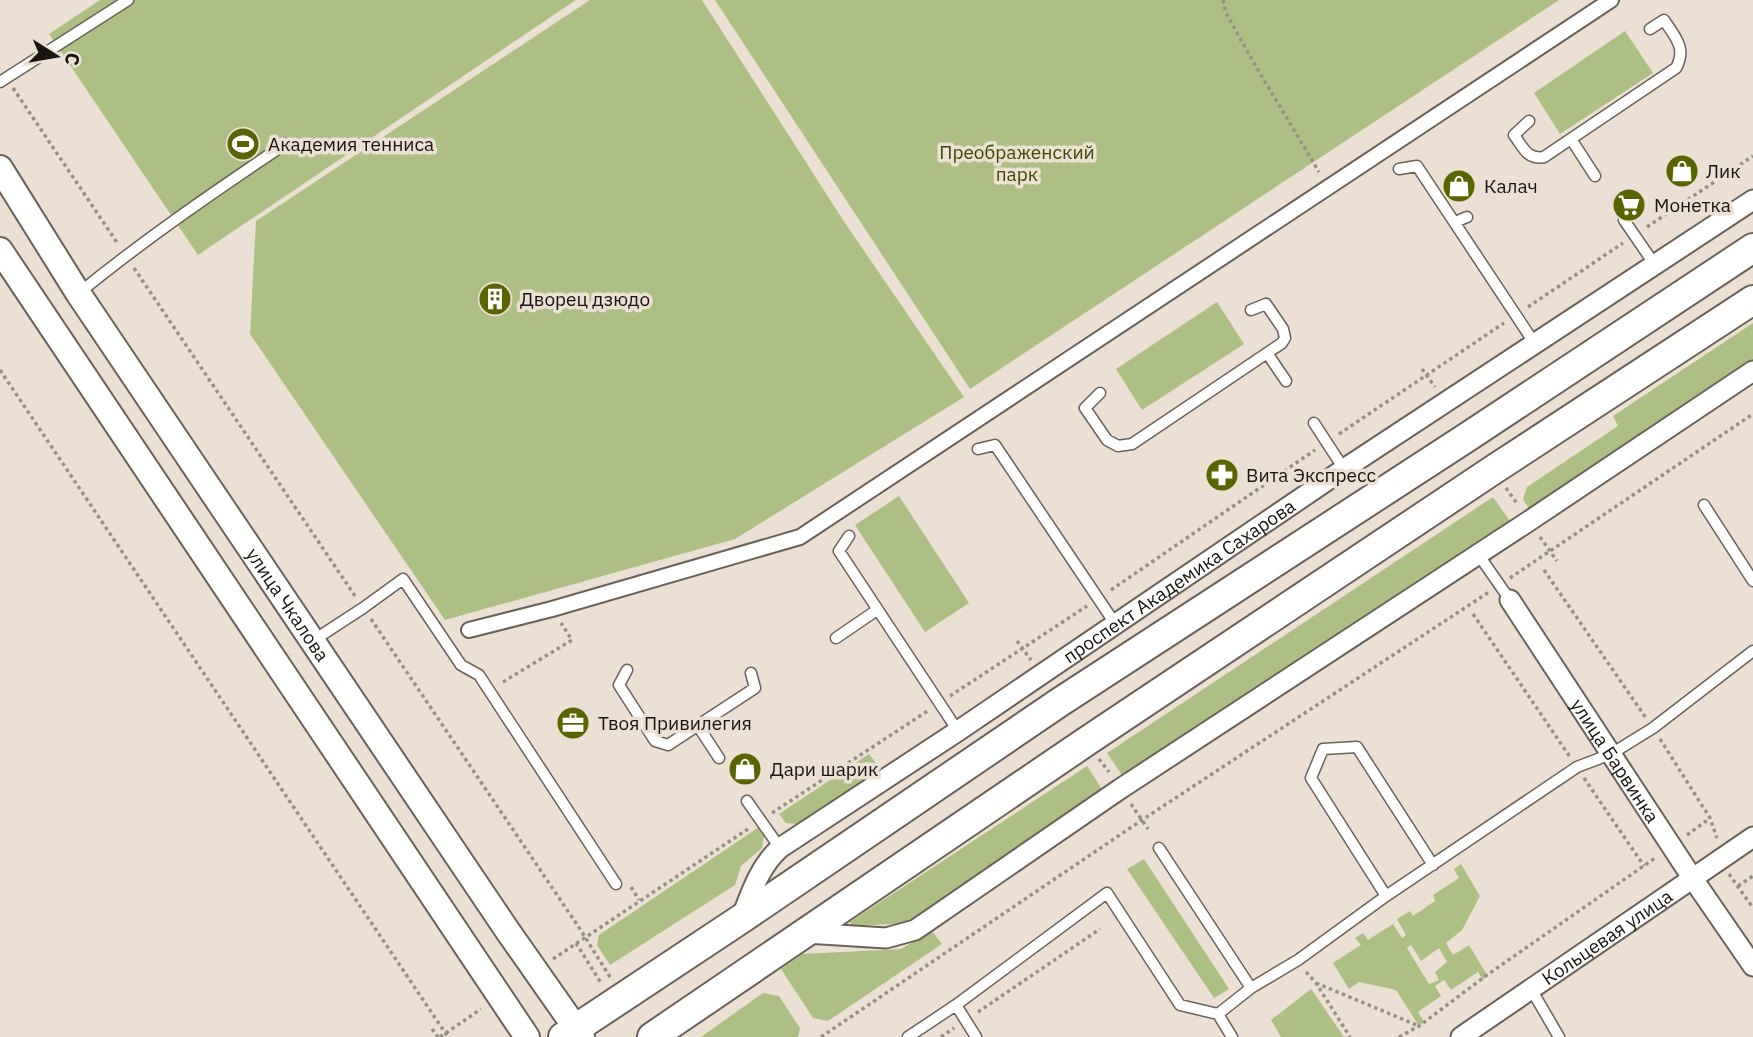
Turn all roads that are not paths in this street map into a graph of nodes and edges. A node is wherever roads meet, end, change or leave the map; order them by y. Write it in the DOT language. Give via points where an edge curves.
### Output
graph roads {
  1 [pos="128,0"];
  2 [pos="1611,0"];
  3 [pos="1650,29"];
  4 [pos="3,80"];
  5 [pos="1529,121"];
  6 [pos="1571,139"];
  7 [pos="285,144"];
  8 [pos="0,168"];
  9 [pos="1399,169"];
  10 [pos="1595,176"];
  11 [pos="1753,200"];
  12 [pos="1467,217"];
  13 [pos="1624,219"];
  14 [pos="1455,222"];
  15 [pos="1753,248"];
  16 [pos="0,250"];
  17 [pos="1655,265"];
  18 [pos="78,293"];
  19 [pos="1753,300"];
  20 [pos="1251,310"];
  21 [pos="1535,344"];
  22 [pos="1267,353"];
  23 [pos="1753,371"];
  24 [pos="1286,381"];
  25 [pos="1100,393"];
  26 [pos="1314,423"];
  27 [pos="978,449"];
  28 [pos="1344,470"];
  29 [pos="1704,505"];
  30 [pos="849,536"];
  31 [pos="1478,554"];
  32 [pos="1753,582"];
  33 [pos="1504,593"];
  34 [pos="877,610"];
  35 [pos="1116,625"];
  36 [pos="469,630"];
  37 [pos="836,638"];
  38 [pos="312,641"];
  39 [pos="1753,651"];
  40 [pos="628,670"];
  41 [pos="751,673"];
  42 [pos="698,726"];
  43 [pos="958,731"];
  44 [pos="1611,754"];
  45 [pos="719,758"];
  46 [pos="747,801"];
  47 [pos="1753,837"];
  48 [pos="780,848"];
  49 [pos="1160,848"];
  50 [pos="1433,864"];
  51 [pos="1693,879"];
  52 [pos="616,884"];
  53 [pos="1386,896"];
  54 [pos="741,919"];
  55 [pos="806,933"];
  56 [pos="1753,966"];
  57 [pos="1251,988"];
  58 [pos="1531,989"];
  59 [pos="956,1006"];
  60 [pos="1218,1014"];
  61 [pos="574,1034"];
  62 [pos="527,1037"];
  63 [pos="652,1037"];
  64 [pos="908,1037"];
  65 [pos="976,1037"];
  66 [pos="1232,1037"];
  67 [pos="1461,1037"];
  68 [pos="1559,1037"];
  1 -- 4 [label="lane"];
  2 -- 36 [label="street" via="800,537"];
  3 -- 6 [label="lane" via="1664,20 1680,45 1681,60 1676,68"];
  5 -- 6 [label="lane" via="1514,135 1527,154 1536,158"];
  6 -- 10 [label="lane"];
  7 -- 18 [label="lane"];
  8 -- 18 [label="street, улица Чкалова"];
  9 -- 14 [label="lane" via="1417,166"];
  11 -- 17 [label="street, проспект Академика Сахарова"];
  12 -- 14 [label="lane"];
  13 -- 17 [label="lane"];
  14 -- 21 [label="lane"];
  15 -- 54 [label="main road, проспект Академика Сахарова" via="1060,702"];
  16 -- 62 [label="street"];
  17 -- 21 [label="street, проспект Академика Сахарова"];
  18 -- 38 [label="street, улица Чкалова"];
  19 -- 55 [label="main road"];
  20 -- 22 [label="lane" via="1266,304 1283,330 1282,344"];
  21 -- 28 [label="street, проспект Академика Сахарова"];
  22 -- 24 [label="lane"];
  22 -- 25 [label="lane" via="1132,444 1118,446 1107,440 1085,408"];
  23 -- 31 [label="street"];
  26 -- 28 [label="lane"];
  27 -- 35 [label="lane" via="995,445"];
  28 -- 35 [label="street, проспект Академика Сахарова"];
  29 -- 32 [label="lane"];
  30 -- 34 [label="lane" via="839,551"];
  31 -- 33 [label="lane, улица Барвинка"];
  31 -- 55 [label="street" via="915,930 886,938"];
  33 -- 44 [label="street, улица Барвинка"];
  34 -- 37 [label="lane"];
  34 -- 43 [label="lane"];
  35 -- 43 [label="street, проспект Академика Сахарова"];
  38 -- 52 [label="lane" via="403,579 461,665 479,674"];
  38 -- 61 [label="street, улица Чкалова"];
  39 -- 44 [label="lane" via="1653,728"];
  40 -- 42 [label="lane" via="619,685 655,741 668,745"];
  41 -- 42 [label="lane" via="755,688"];
  42 -- 45 [label="lane"];
  43 -- 48 [label="street, проспект Академика Сахарова"];
  44 -- 50 [label="lane" via="1577,767"];
  44 -- 51 [label="street, улица Барвинка"];
  46 -- 48 [label="lane"];
  47 -- 51 [label="street, Кольцевая улица"];
  48 -- 54 [label="street, проспект Академика Сахарова" via="757,876"];
  49 -- 57 [label="lane"];
  50 -- 53 [label="lane"];
  50 -- 53 [label="lane" via="1357,747 1323,750 1311,778"];
  51 -- 56 [label="street, улица Барвинка"];
  51 -- 58 [label="street, Кольцевая улица"];
  53 -- 57 [label="lane"];
  54 -- 61 [label="main road, проспект Академика Сахарова"];
  55 -- 63 [label="main road"];
  57 -- 60 [label="lane"];
  58 -- 67 [label="street, Кольцевая улица"];
  58 -- 68 [label="lane"];
  59 -- 60 [label="lane" via="1107,893 1180,1005"];
  59 -- 64 [label="lane"];
  59 -- 65 [label="lane"];
  60 -- 66 [label="lane"];
}
